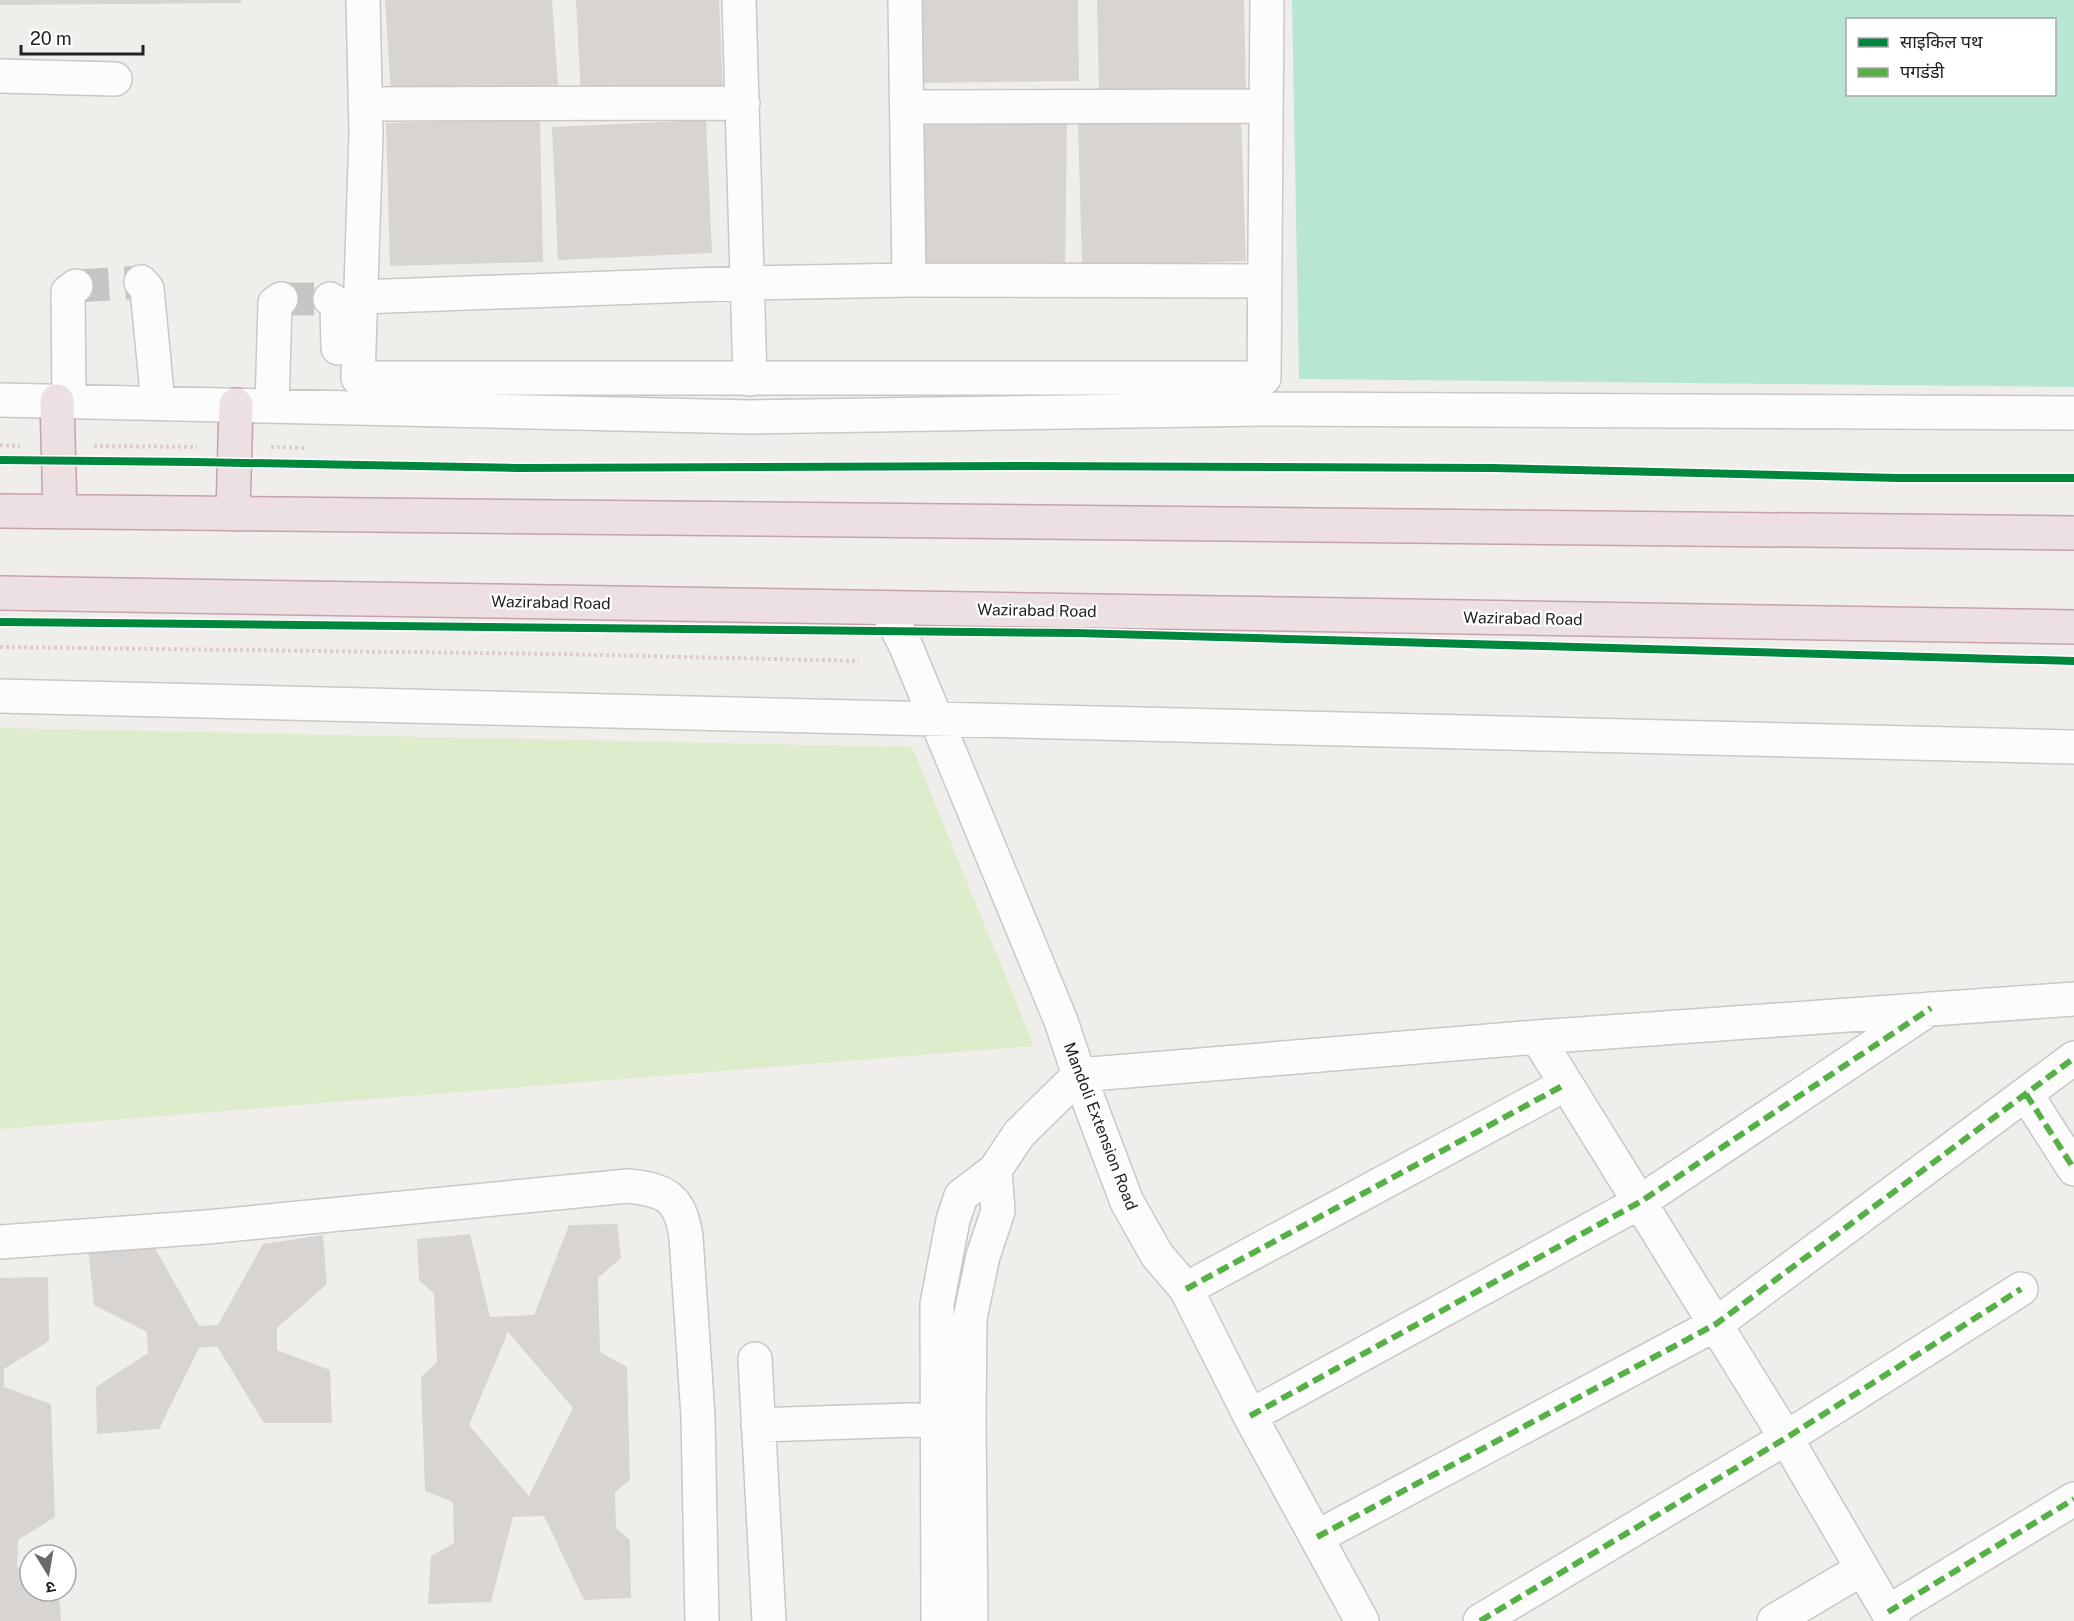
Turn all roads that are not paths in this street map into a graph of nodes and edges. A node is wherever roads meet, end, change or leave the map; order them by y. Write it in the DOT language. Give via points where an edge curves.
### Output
graph roads {
  1 [pos="363,0"];
  2 [pos="739,0"];
  3 [pos="905,0"];
  4 [pos="1267,0"];
  5 [pos="0,76"];
  6 [pos="115,79"];
  7 [pos="743,103"];
  8 [pos="365,104"];
  9 [pos="1266,106"];
  10 [pos="907,107"];
  11 [pos="909,280"];
  12 [pos="1264,281"];
  13 [pos="141,282"];
  14 [pos="748,283"];
  15 [pos="76,286"];
  16 [pos="281,298"];
  17 [pos="345,298"];
  18 [pos="750,379"];
  19 [pos="0,400"];
  20 [pos="63,401"];
  21 [pos="158,403"];
  22 [pos="236,405"];
  23 [pos="272,406"];
  24 [pos="337,407"];
  25 [pos="2074,413"];
  26 [pos="0,511"];
  27 [pos="60,512"];
  28 [pos="233,514"];
  29 [pos="2074,532"];
  30 [pos="0,593"];
  31 [pos="886,608"];
  32 [pos="2074,627"];
  33 [pos="0,696"];
  34 [pos="936,718"];
  35 [pos="2074,747"];
  36 [pos="2074,999"];
  37 [pos="1931,1008"];
  38 [pos="1537,1037"];
  39 [pos="2074,1058"];
  40 [pos="1079,1075"];
  41 [pos="1566,1084"];
  42 [pos="2026,1094"];
  43 [pos="2074,1169"];
  44 [pos="1640,1202"];
  45 [pos="0,1242"];
  46 [pos="1186,1289"];
  47 [pos="2021,1289"];
  48 [pos="1716,1324"];
  49 [pos="755,1359"];
  50 [pos="1250,1416"];
  51 [pos="953,1420"];
  52 [pos="758,1425"];
  53 [pos="1786,1438"];
  54 [pos="2074,1499"];
  55 [pos="1317,1537"];
  56 [pos="1862,1569"];
  57 [pos="1890,1617"];
  58 [pos="702,1621"];
  59 [pos="770,1621"];
  60 [pos="938,1621"];
  61 [pos="971,1621"];
  62 [pos="1362,1621"];
  63 [pos="1480,1621"];
  64 [pos="1774,1621"];
  1 -- 8 [label="street"];
  2 -- 7 [label="street"];
  3 -- 10 [label="street"];
  4 -- 9 [label="street"];
  5 -- 6 [label="street"];
  7 -- 8 [label="street"];
  7 -- 14 [label="street"];
  8 -- 17 [label="street"];
  9 -- 10 [label="street"];
  9 -- 12 [label="street"];
  10 -- 11 [label="street"];
  11 -- 12 [label="street"];
  11 -- 14 [label="street"];
  12 -- 18 [label="street" via="1264,378"];
  13 -- 21 [label="street" via="147,289"];
  14 -- 17 [label="street"];
  14 -- 18 [label="street"];
  15 -- 20 [label="street" via="68,292"];
  16 -- 23 [label="street" via="275,303"];
  17 -- 18 [label="street" via="358,378"];
  17 -- 24 [label="street" via="337,304"];
  19 -- 20 [label="street"];
  20 -- 21 [label="street"];
  20 -- 27 [label="highway"];
  21 -- 22 [label="street"];
  22 -- 23 [label="street"];
  22 -- 28 [label="highway"];
  23 -- 24 [label="street"];
  24 -- 25 [label="street" via="750,417 1263,409"];
  26 -- 27 [label="highway"];
  27 -- 28 [label="highway"];
  28 -- 29 [label="highway"];
  30 -- 31 [label="highway, Wazirabad Road"];
  31 -- 32 [label="highway, Wazirabad Road"];
  31 -- 34 [label="street, Mandoli Extension Road"];
  33 -- 34 [label="street"];
  34 -- 35 [label="street"];
  34 -- 40 [label="street, Mandoli Extension Road" via="1061,1021"];
  36 -- 37 [label="street"];
  37 -- 38 [label="street"];
  37 -- 44 [label="street"];
  38 -- 40 [label="street"];
  38 -- 41 [label="street"];
  39 -- 42 [label="street"];
  40 -- 46 [label="street, Mandoli Extension Road" via="1127,1202 1157,1255"];
  40 -- 51 [label="street" via="1019,1134 995,1170 998,1211 983,1256"];
  41 -- 44 [label="street"];
  41 -- 46 [label="street"];
  42 -- 43 [label="street"];
  42 -- 48 [label="street"];
  44 -- 48 [label="street"];
  44 -- 50 [label="street"];
  45 -- 58 [label="street" via="218,1226 628,1186 652,1189 670,1199 683,1216 686,1237 698,1416"];
  46 -- 50 [label="street, Mandoli Extension Road"];
  47 -- 53 [label="street"];
  48 -- 53 [label="street"];
  48 -- 55 [label="street"];
  49 -- 52 [label="street"];
  50 -- 55 [label="street, Mandoli Extension Road"];
  51 -- 52 [label="street"];
  51 -- 60 [label="street"];
  51 -- 61 [label="street"];
  52 -- 59 [label="street"];
  53 -- 56 [label="street"];
  53 -- 63 [label="street"];
  54 -- 57 [label="street"];
  55 -- 62 [label="street, Mandoli Extension Road"];
  56 -- 57 [label="street"];
  56 -- 64 [label="street"];
}
